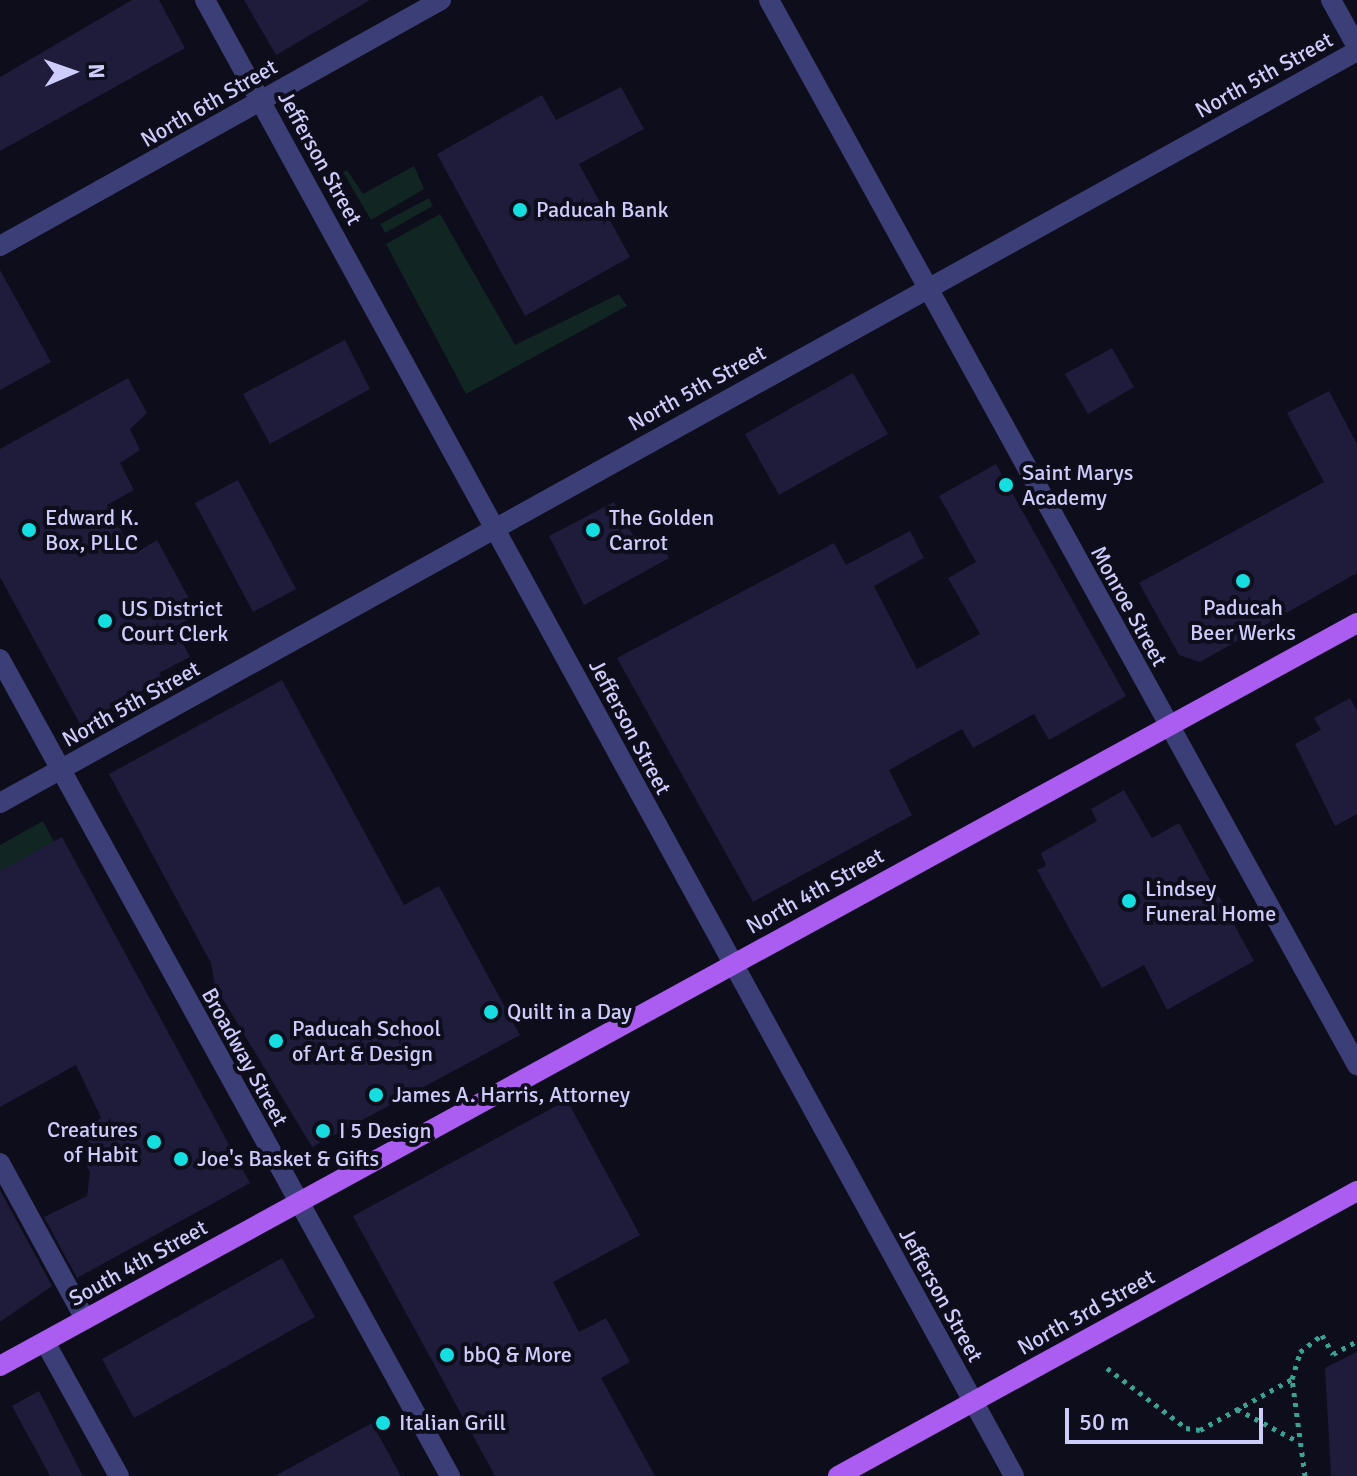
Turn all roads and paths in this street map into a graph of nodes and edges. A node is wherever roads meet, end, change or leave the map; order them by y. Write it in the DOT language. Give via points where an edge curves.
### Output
graph roads {
  1 [pos="205,0"];
  2 [pos="441,0"];
  3 [pos="769,0"];
  4 [pos="1331,0"];
  5 [pos="1357,49"];
  6 [pos="262,101"];
  7 [pos="0,246"];
  8 [pos="927,288"];
  9 [pos="496,528"];
  10 [pos="1357,623"];
  11 [pos="0,659"];
  12 [pos="1167,726"];
  13 [pos="61,769"];
  14 [pos="0,803"];
  15 [pos="733,965"];
  16 [pos="1357,1065"];
  17 [pos="0,1163"];
  18 [pos="1357,1191"];
  19 [pos="298,1204"];
  20 [pos="85,1319"];
  21 [pos="1357,1341"];
  22 [pos="45,1342"];
  23 [pos="0,1366"];
  24 [pos="1107,1368"];
  25 [pos="1292,1379"];
  26 [pos="973,1402"];
  27 [pos="1237,1409"];
  28 [pos="1300,1443"];
  29 [pos="119,1476"];
  30 [pos="450,1476"];
  31 [pos="838,1476"];
  32 [pos="1014,1476"];
  33 [pos="1305,1476"];
  1 -- 6 [label="street, Jefferson Street"];
  2 -- 6 [label="street, North 6th Street"];
  3 -- 8 [label="street, Monroe Street"];
  4 -- 5 [label="street"];
  5 -- 8 [label="street, North 5th Street"];
  6 -- 7 [label="street, North 6th Street"];
  6 -- 9 [label="street, Jefferson Street"];
  8 -- 9 [label="street, North 5th Street"];
  8 -- 12 [label="street, Monroe Street"];
  9 -- 13 [label="street, North 5th Street"];
  9 -- 15 [label="street, Jefferson Street"];
  10 -- 12 [label="main road, North 4th Street"];
  11 -- 13 [label="street, Broadway Street"];
  12 -- 15 [label="main road, North 4th Street"];
  12 -- 16 [label="street, Monroe Street"];
  13 -- 14 [label="street, North 5th Street"];
  13 -- 19 [label="street, Broadway Street"];
  15 -- 19 [label="main road, North 4th Street"];
  15 -- 26 [label="street, Jefferson Street"];
  17 -- 20 [label="street"];
  18 -- 26 [label="main road, North 3rd Street"];
  19 -- 20 [label="main road, South 4th Street"];
  19 -- 30 [label="street, Broadway Street"];
  20 -- 22 [label="main road, South 4th Street"];
  21 -- 25 [label="path" via="1333,1354 1322,1335 1300,1352"];
  22 -- 23 [label="main road, South 4th Street"];
  22 -- 29 [label="street"];
  24 -- 27 [label="path" via="1186,1428 1200,1430"];
  25 -- 27 [label="path"];
  25 -- 28 [label="path"];
  26 -- 31 [label="main road, North 3rd Street"];
  26 -- 32 [label="street, Jefferson Street"];
  27 -- 28 [label="path"];
  28 -- 33 [label="path"];
}
